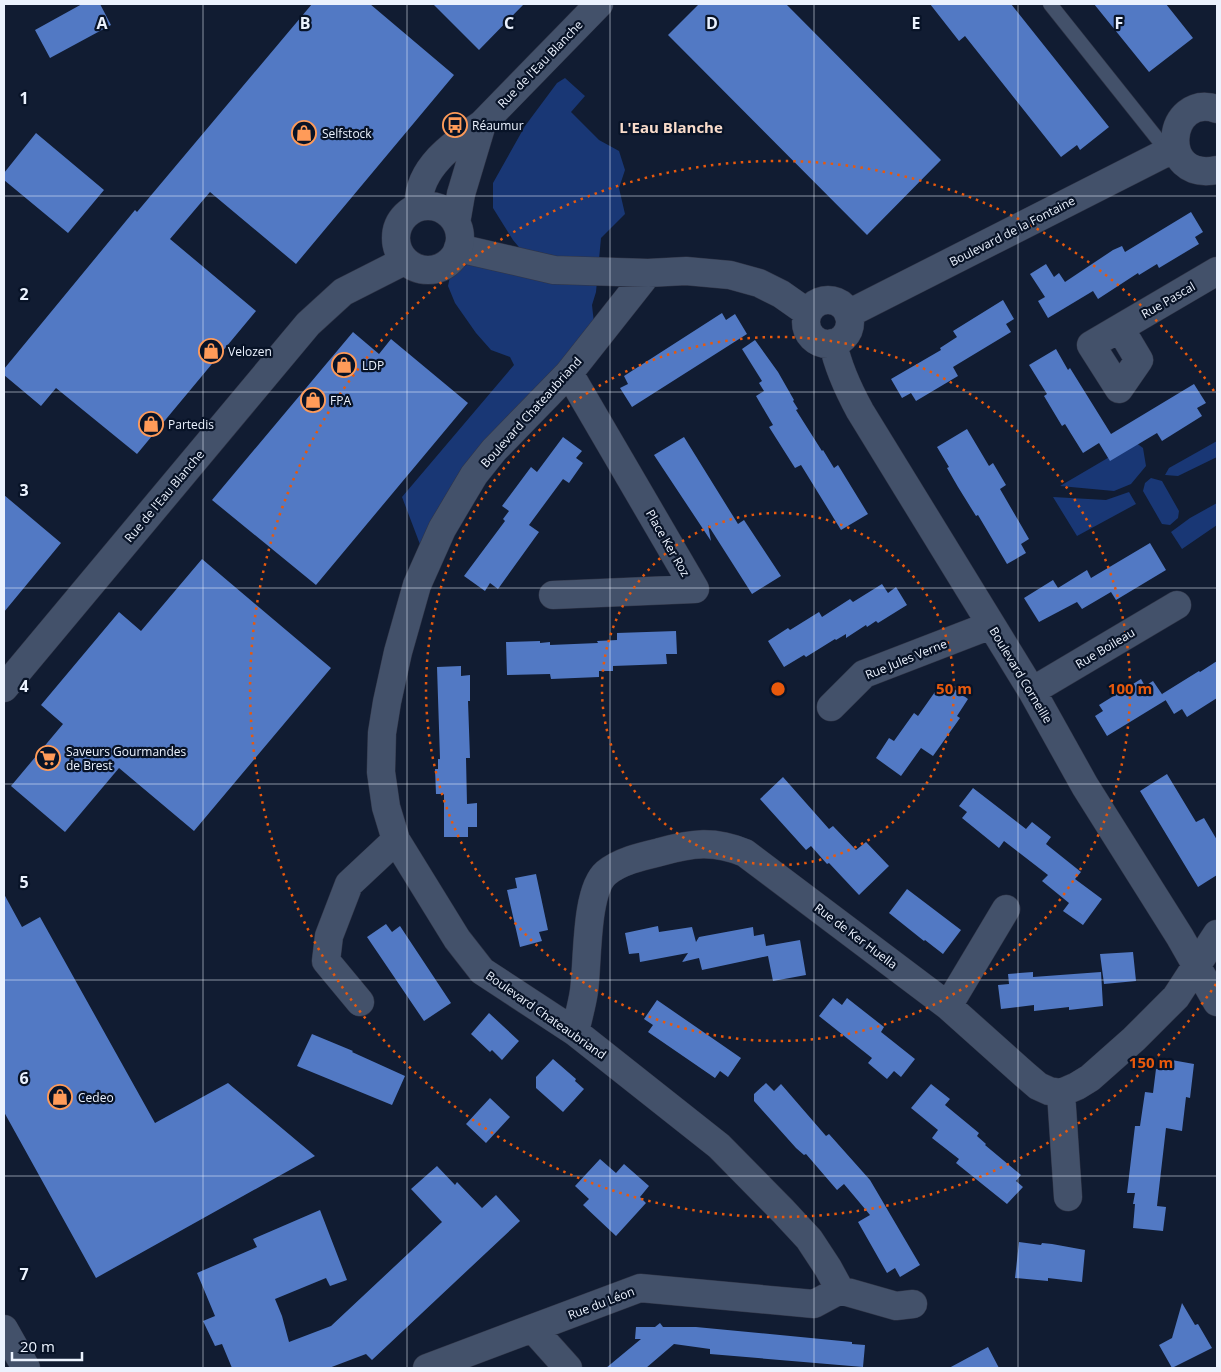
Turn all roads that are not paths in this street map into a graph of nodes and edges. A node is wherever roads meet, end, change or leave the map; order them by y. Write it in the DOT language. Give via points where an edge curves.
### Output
graph roads {
  1 [pos="599,4"];
  2 [pos="1050,4"];
  3 [pos="1217,109"];
  4 [pos="482,124"];
  5 [pos="1171,150"];
  6 [pos="1217,170"];
  7 [pos="419,207"];
  8 [pos="457,236"];
  9 [pos="404,260"];
  10 [pos="1217,271"];
  11 [pos="648,274"];
  12 [pos="808,313"];
  13 [pos="848,314"];
  14 [pos="1120,328"];
  15 [pos="833,343"];
  16 [pos="569,373"];
  17 [pos="553,595"];
  18 [pos="1177,604"];
  19 [pos="991,625"];
  20 [pos="4,688"];
  21 [pos="1032,691"];
  22 [pos="831,707"];
  23 [pos="396,840"];
  24 [pos="1006,909"];
  25 [pos="1217,934"];
  26 [pos="1196,966"];
  27 [pos="360,1002"];
  28 [pos="1217,1002"];
  29 [pos="948,1006"];
  30 [pos="575,1032"];
  31 [pos="1060,1093"];
  32 [pos="1068,1197"];
  33 [pos="840,1290"];
  34 [pos="913,1304"];
  35 [pos="4,1328"];
  36 [pos="533,1329"];
  37 [pos="26,1368"];
  38 [pos="428,1368"];
  39 [pos="568,1368"];
  1 -- 4 [label="street, Rue de l'Eau Blanche"];
  2 -- 5 [label="lane"];
  3 -- 5 [label="street" via="1201,108 1182,118"];
  4 -- 7 [label="street, Rue de l'Eau Blanche" via="449,149 430,170 420,185"];
  4 -- 8 [label="street, Rue de l'Eau Blanche" via="461,194"];
  5 -- 6 [label="street" via="1197,171"];
  5 -- 13 [label="street, Boulevard de la Fontaine"];
  7 -- 8 [label="street" via="442,209 448,214"];
  7 -- 9 [label="street" via="404,216 397,228 396,243"];
  8 -- 9 [label="street" via="448,263 434,270 417,269"];
  8 -- 11 [label="street" via="554,270"];
  9 -- 20 [label="street, Rue de l'Eau Blanche" via="343,292 308,324"];
  10 -- 14 [label="street, Rue Pascal"];
  11 -- 12 [label="street" via="686,271 730,275 759,283"];
  11 -- 16 [label="street, Boulevard Chateaubriand"];
  12 -- 13 [label="street" via="823,300 834,301"];
  12 -- 15 [label="street" via="806,325 811,336 821,343"];
  13 -- 15 [label="street" via="847,332"];
  15 -- 19 [label="street, Boulevard Corneille" via="843,377 860,411"];
  16 -- 17 [label="street, Place Ker Roz" via="695,589"];
  16 -- 23 [label="street, Boulevard Chateaubriand" via="474,475 442,528 417,585 398,652 382,733 382,781"];
  18 -- 21 [label="street, Rue Boileau"];
  19 -- 21 [label="street, Boulevard Corneille"];
  19 -- 22 [label="street, Rue Jules Verne" via="864,674"];
  21 -- 26 [label="street, Boulevard Corneille" via="1085,786"];
  23 -- 27 [label="street" via="349,884 329,936 326,960"];
  23 -- 30 [label="street, Boulevard Chateaubriand" via="457,939 482,971"];
  24 -- 29 [label="street"];
  25 -- 26 [label="street"];
  26 -- 28 [label="street, Boulevard Corneille"];
  26 -- 31 [label="street" via="1176,997 1134,1039 1090,1078"];
  29 -- 30 [label="street, Rue de Ker Huella" via="745,853 718,844 703,843 650,854 606,873 593,902 584,991"];
  29 -- 31 [label="street, Rue de Ker Huella" via="1038,1086"];
  30 -- 33 [label="street, Boulevard Chateaubriand" via="719,1146 809,1239"];
  31 -- 32 [label="street"];
  33 -- 34 [label="street" via="896,1306"];
  33 -- 36 [label="street, Rue du Léon" via="814,1304 640,1288"];
  35 -- 37 [label="street"];
  36 -- 38 [label="street, Rue du Léon"];
  36 -- 39 [label="street"];
}
